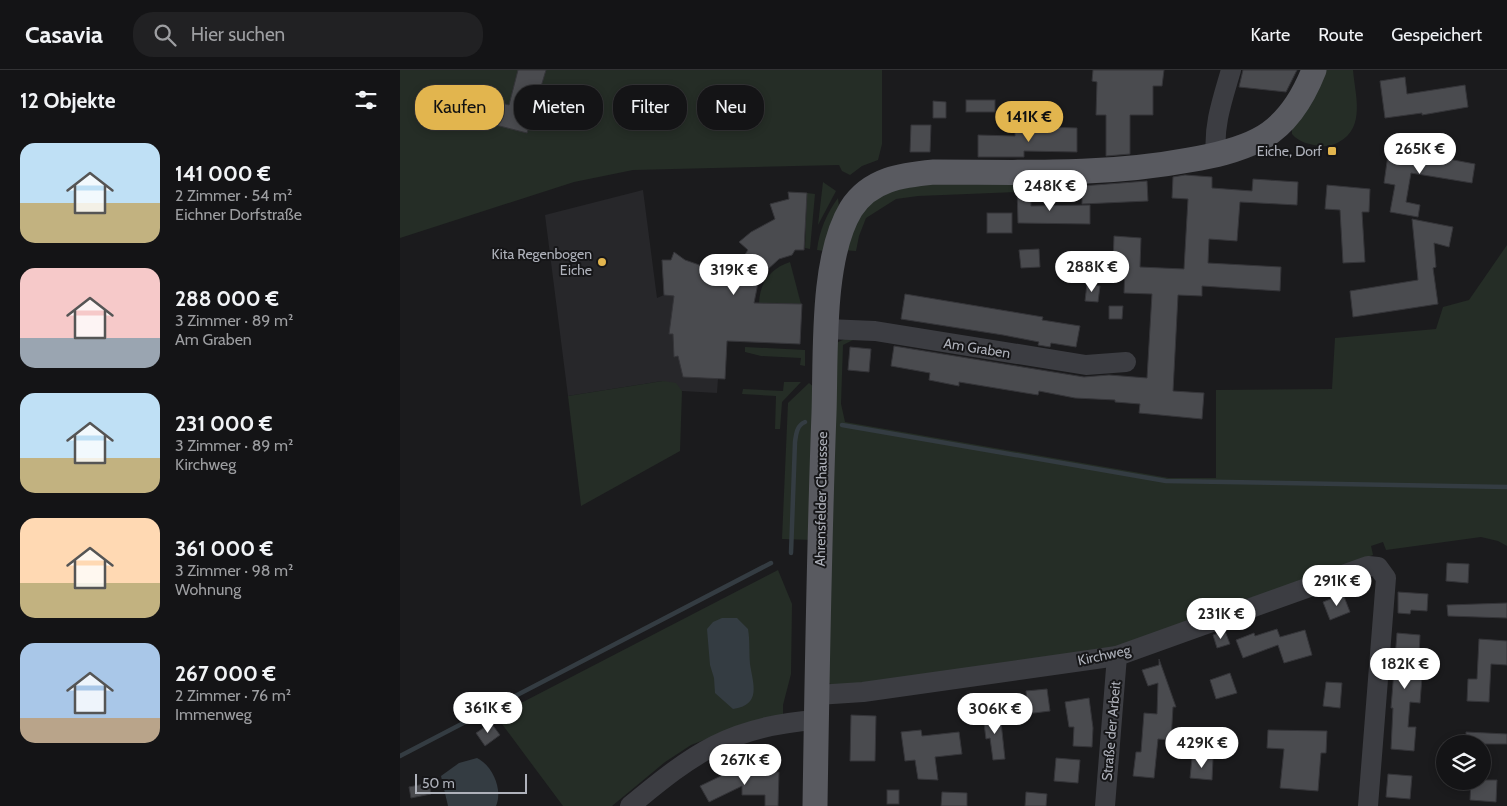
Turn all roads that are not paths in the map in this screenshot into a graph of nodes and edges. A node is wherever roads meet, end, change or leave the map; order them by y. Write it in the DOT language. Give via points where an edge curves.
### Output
graph roads {
  1 [pos="1231,70"];
  2 [pos="1314,70"];
  3 [pos="1216,154"];
  4 [pos="827,329"];
  5 [pos="1126,362"];
  6 [pos="1117,656"];
  7 [pos="817,695"];
  8 [pos="816,720"];
  9 [pos="630,806"];
  10 [pos="815,806"];
  11 [pos="1105,806"];
  12 [pos="1368,806"];
  1 -- 3 [label="street" via="1214,136"];
  2 -- 3 [label="main road" via="1297,105 1276,128 1248,145"];
  3 -- 4 [label="main road, Ahrensfelder Chaussee" via="1128,170 934,172 881,182 859,198 843,224 830,276"];
  4 -- 5 [label="street, Am Graben" via="875,331 1086,365"];
  4 -- 7 [label="main road, Ahrensfelder Chaussee"];
  6 -- 7 [label="street, Kirchweg" via="863,692"];
  6 -- 11 [label="street, Straße der Arbeit"];
  6 -- 12 [label="street, Kirchweg" via="1368,566 1378,567 1386,578"];
  7 -- 8 [label="main road, Ahrensfelder Chaussee"];
  8 -- 9 [label="street" via="787,722 748,731 708,748 677,767"];
  8 -- 10 [label="main road, Ahrensfelder Chaussee"];
}
